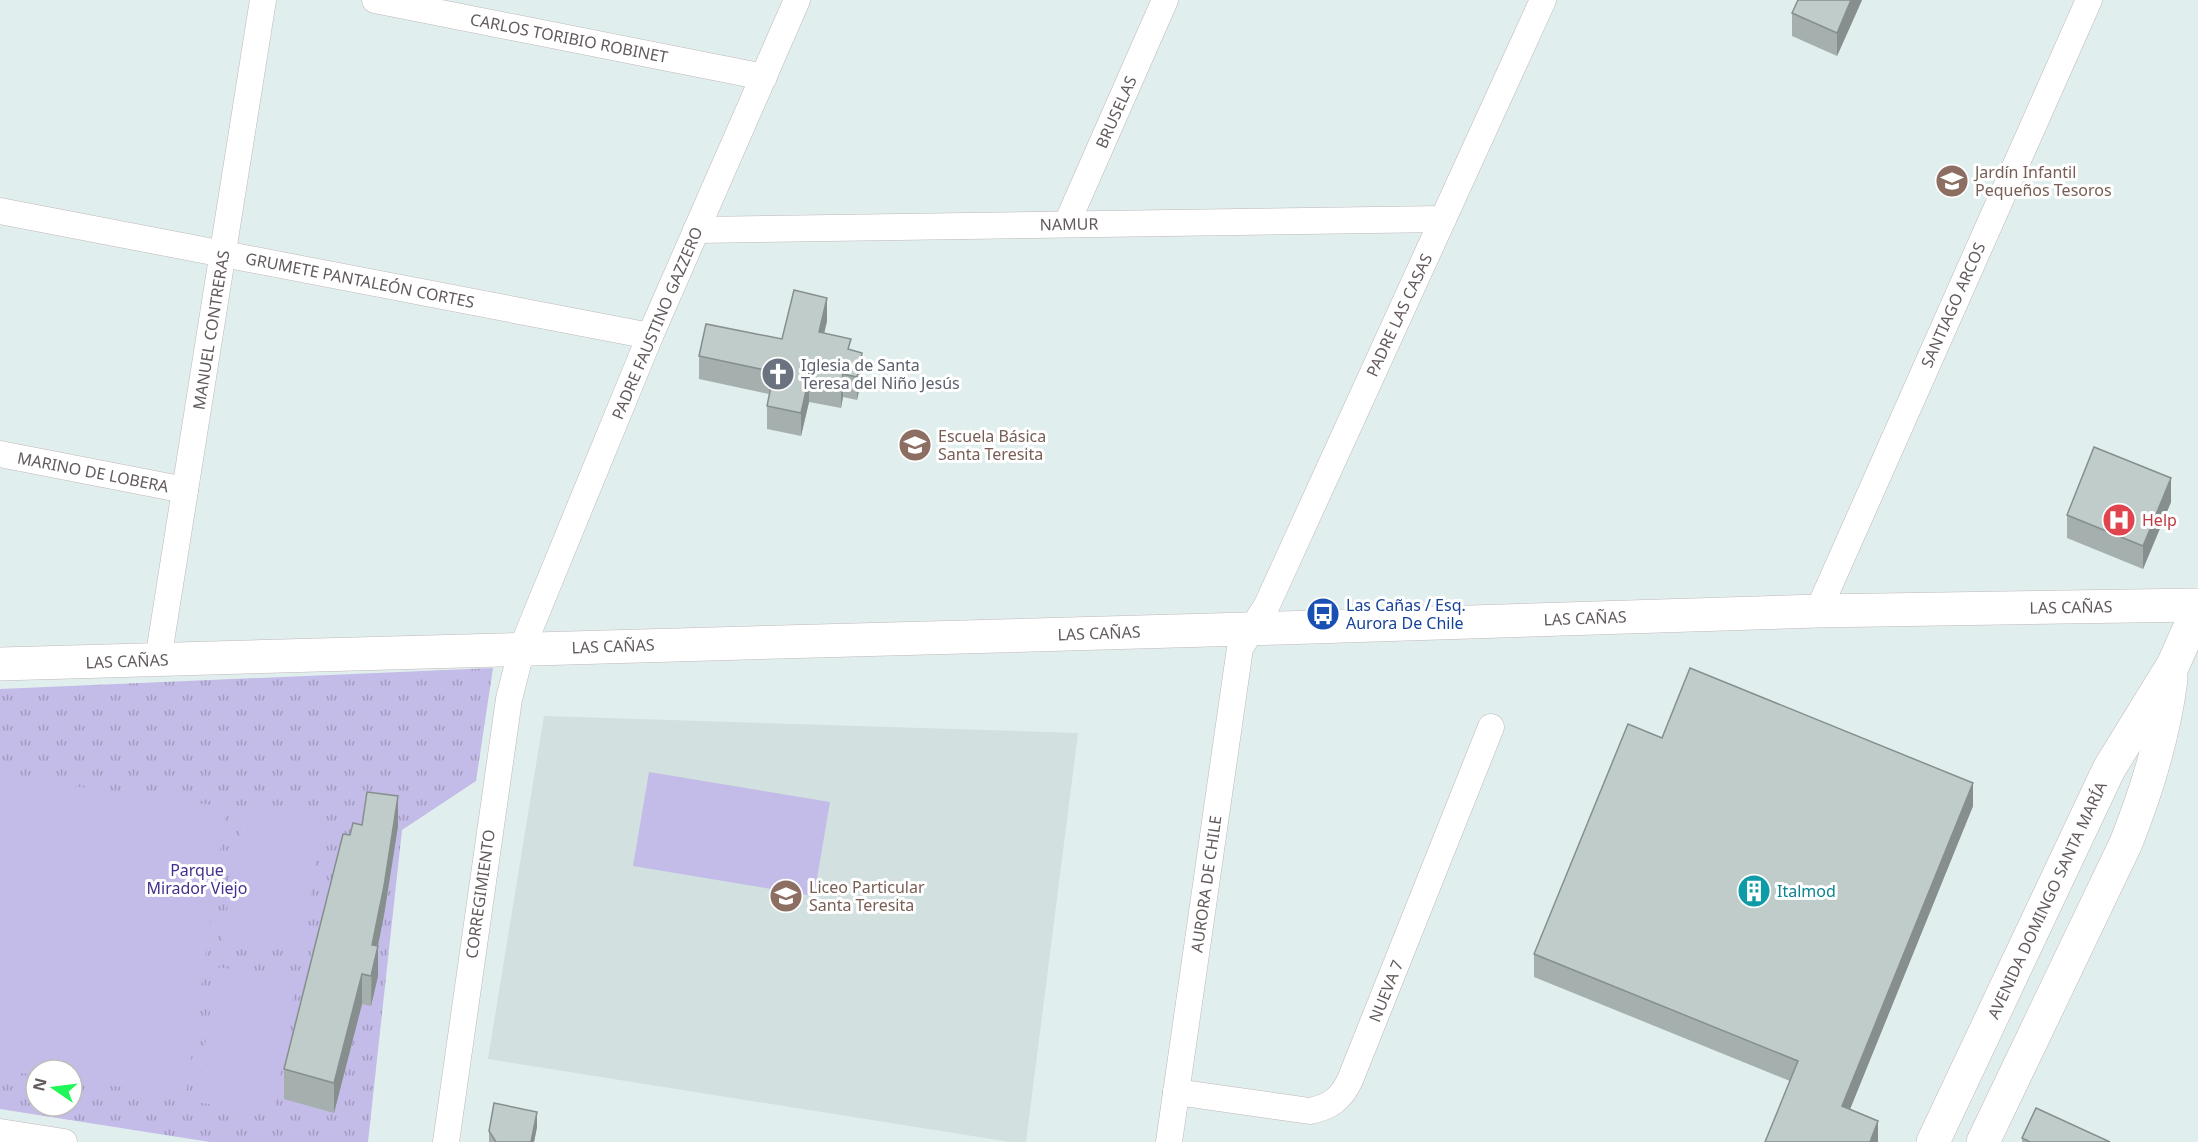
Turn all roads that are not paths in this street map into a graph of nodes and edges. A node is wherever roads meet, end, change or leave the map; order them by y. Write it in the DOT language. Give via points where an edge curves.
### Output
graph roads {
  1 [pos="263,0"];
  2 [pos="375,0"];
  3 [pos="797,0"];
  4 [pos="1165,0"];
  5 [pos="1543,0"];
  6 [pos="2089,0"];
  7 [pos="764,77"];
  8 [pos="0,212"];
  9 [pos="1443,219"];
  10 [pos="1067,223"];
  11 [pos="696,230"];
  12 [pos="222,254"];
  13 [pos="650,336"];
  14 [pos="0,454"];
  15 [pos="185,489"];
  16 [pos="2198,607"];
  17 [pos="1818,611"];
  18 [pos="1252,629"];
  19 [pos="522,648"];
  20 [pos="158,660"];
  21 [pos="0,664"];
  22 [pos="2173,665"];
  23 [pos="1491,727"];
  24 [pos="1176,1092"];
  25 [pos="0,1132"];
  26 [pos="64,1142"];
  27 [pos="446,1142"];
  28 [pos="1169,1142"];
  29 [pos="1933,1142"];
  30 [pos="1983,1142"];
  1 -- 12 [label="street, MANUEL CONTRERAS"];
  2 -- 7 [label="street, CARLOS TORIBIO ROBINET"];
  3 -- 7 [label="street, PADRE FAUSTINO GAZZERO"];
  4 -- 10 [label="street, BRUSELAS"];
  5 -- 9 [label="street, PADRE LAS CASAS"];
  6 -- 17 [label="street, SANTIAGO ARCOS"];
  7 -- 11 [label="street, PADRE FAUSTINO GAZZERO"];
  8 -- 12 [label="street, GRUMETE PANTALEÓN CORTES"];
  9 -- 10 [label="street, NAMUR"];
  9 -- 18 [label="street, PADRE LAS CASAS" via="1267,605"];
  10 -- 11 [label="street, NAMUR"];
  11 -- 13 [label="street, PADRE FAUSTINO GAZZERO"];
  12 -- 13 [label="street, GRUMETE PANTALEÓN CORTES"];
  12 -- 15 [label="street, MANUEL CONTRERAS"];
  13 -- 19 [label="street, PADRE FAUSTINO GAZZERO"];
  14 -- 15 [label="street, MARINO DE LOBERA"];
  15 -- 20 [label="street, MANUEL CONTRERAS"];
  16 -- 17 [label="street, LAS CAÑAS"];
  16 -- 22 [label="street, AVENIDA DOMINGO SANTA MARÍA"];
  17 -- 18 [label="street, LAS CAÑAS"];
  18 -- 19 [label="street, LAS CAÑAS"];
  18 -- 24 [label="street, AURORA DE CHILE" via="1240,648"];
  19 -- 20 [label="street, LAS CAÑAS"];
  19 -- 27 [label="street, CORREGIMIENTO" via="507,711"];
  20 -- 21 [label="street, LAS CAÑAS"];
  22 -- 29 [label="street, AVENIDA DOMINGO SANTA MARÍA" via="2109,769"];
  22 -- 30 [label="street, AVENIDA DOMINGO SANTA MARÍA" via="2160,742 2126,843"];
  23 -- 24 [label="street, NUEVA 7" via="1350,1080 1339,1098 1310,1111"];
  24 -- 28 [label="street, AURORA DE CHILE"];
  25 -- 26 [label="street"];
}
